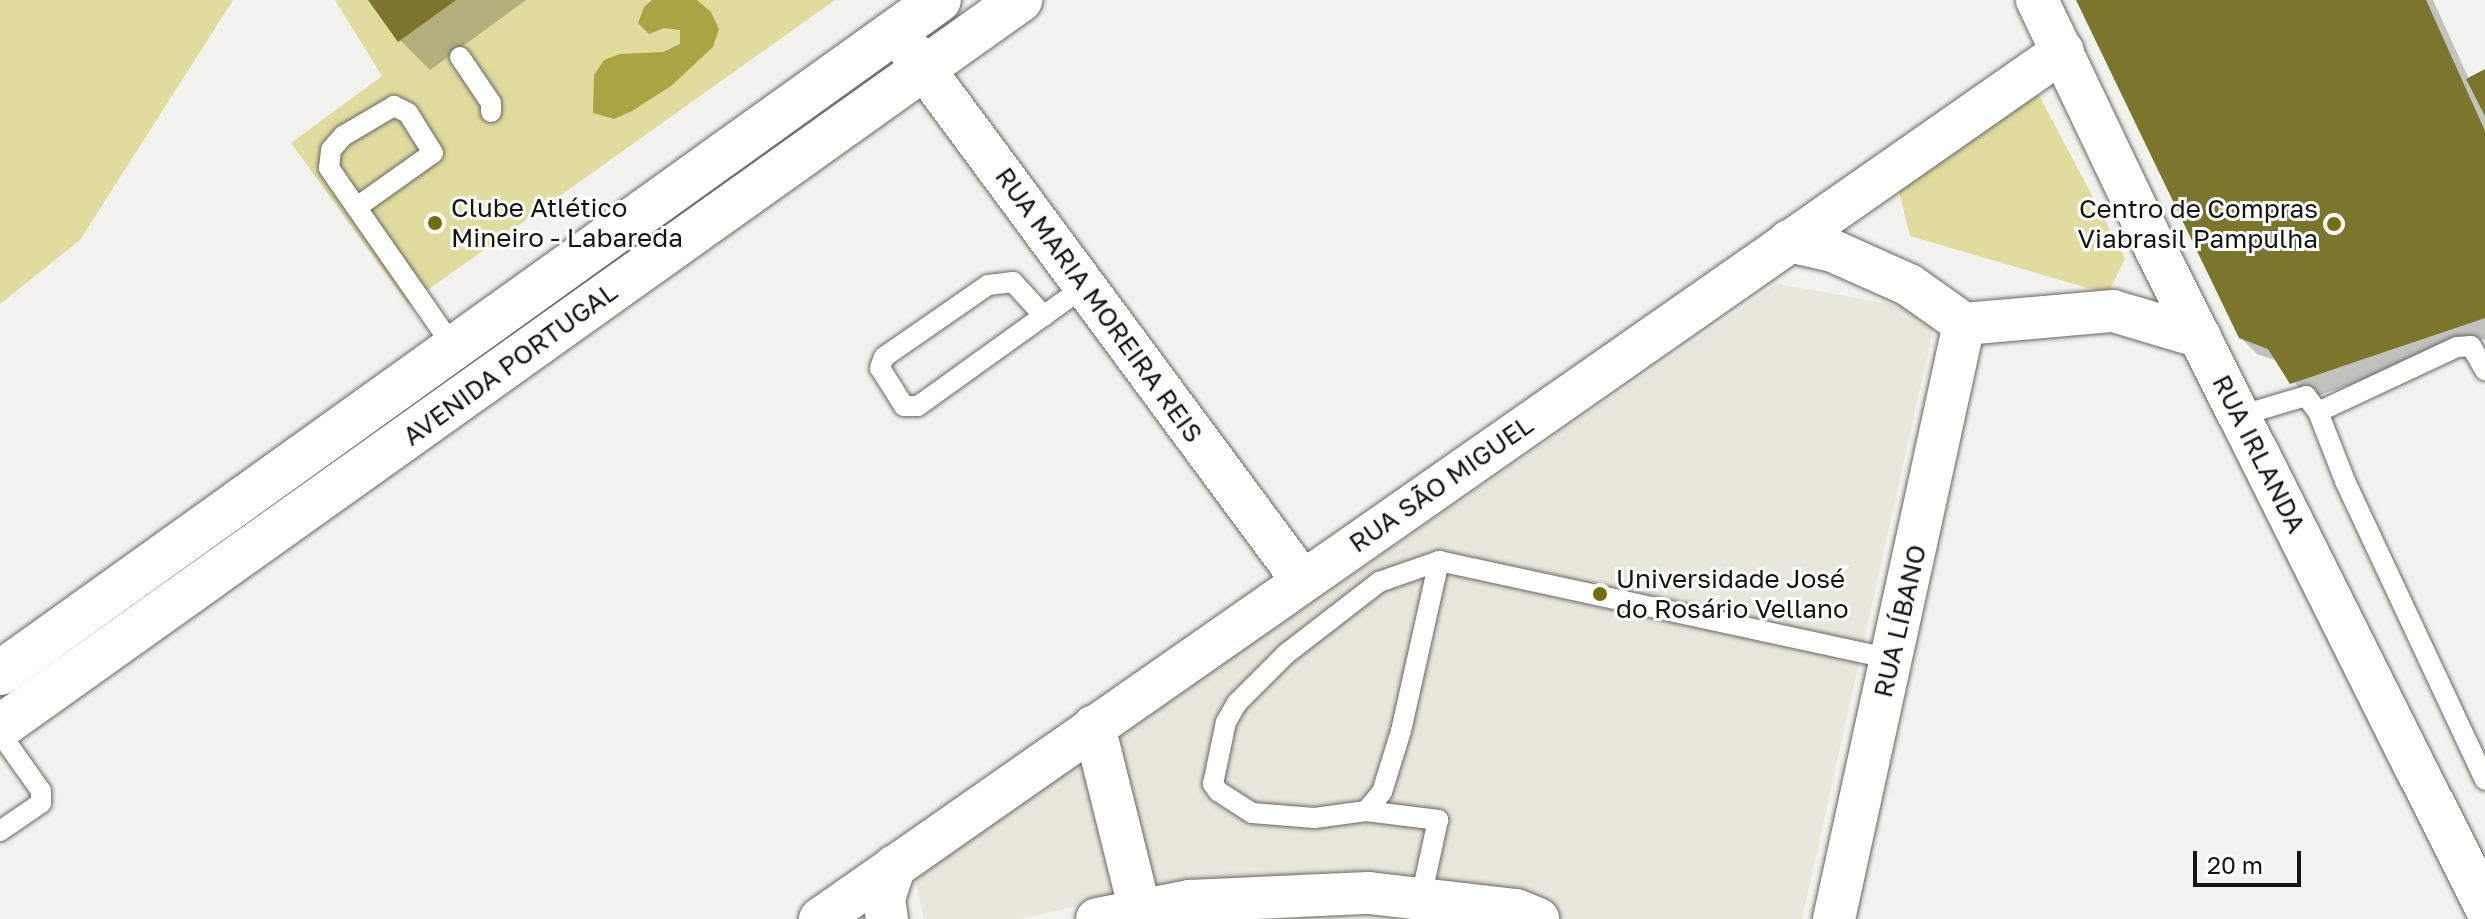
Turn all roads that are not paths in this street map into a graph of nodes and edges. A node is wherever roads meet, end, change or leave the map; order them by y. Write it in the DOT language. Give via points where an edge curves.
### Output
graph roads {
  1 [pos="939,0"];
  2 [pos="1020,0"];
  3 [pos="2037,0"];
  4 [pos="896,31"];
  5 [pos="2063,51"];
  6 [pos="460,57"];
  7 [pos="924,68"];
  8 [pos="491,112"];
  9 [pos="357,207"];
  10 [pos="1789,241"];
  11 [pos="1085,286"];
  12 [pos="1044,316"];
  13 [pos="1964,324"];
  14 [pos="2200,337"];
  15 [pos="454,348"];
  16 [pos="2485,370"];
  17 [pos="2318,412"];
  18 [pos="2239,416"];
  19 [pos="1439,561"];
  20 [pos="1302,580"];
  21 [pos="1891,659"];
  22 [pos="0,673"];
  23 [pos="1094,726"];
  24 [pos="0,730"];
  25 [pos="2485,780"];
  26 [pos="1366,811"];
  27 [pos="0,831"];
  28 [pos="895,866"];
  29 [pos="1421,898"];
  30 [pos="2485,906"];
  31 [pos="1140,911"];
  32 [pos="820,919"];
  33 [pos="887,919"];
  34 [pos="1097,919"];
  35 [pos="1538,919"];
  36 [pos="1834,919"];
  1 -- 4 [label="main road, AVENIDA PORTUGAL"];
  2 -- 7 [label="main road, AVENIDA PORTUGAL"];
  3 -- 5 [label="street, RUA IRLANDA"];
  4 -- 7 [label="street, RUA MARIA MOREIRA REIS"];
  4 -- 15 [label="main road, AVENIDA PORTUGAL"];
  5 -- 10 [label="street, RUA SÃO MIGUEL"];
  5 -- 14 [label="street, RUA IRLANDA"];
  6 -- 8 [label="lane" via="491,103"];
  7 -- 11 [label="street, RUA MARIA MOREIRA REIS"];
  7 -- 24 [label="main road, AVENIDA PORTUGAL"];
  9 -- 9 [label="lane" via="329,168 331,150 343,136 394,106 408,113 433,153"];
  9 -- 15 [label="lane"];
  10 -- 13 [label="street" via="1833,251 1909,285"];
  10 -- 20 [label="street, RUA SÃO MIGUEL"];
  11 -- 12 [label="lane"];
  11 -- 20 [label="street, RUA MARIA MOREIRA REIS"];
  12 -- 12 [label="lane" via="918,406 904,406 880,368 884,357 988,285 1013,282"];
  13 -- 14 [label="street" via="2113,311"];
  13 -- 21 [label="street, RUA LÍBANO"];
  14 -- 18 [label="street, RUA IRLANDA"];
  15 -- 22 [label="main road, AVENIDA PORTUGAL"];
  16 -- 17 [label="lane" via="2471,346 2457,347"];
  17 -- 18 [label="lane" via="2306,396"];
  17 -- 25 [label="lane"];
  18 -- 30 [label="street, RUA IRLANDA"];
  19 -- 21 [label="lane"];
  19 -- 26 [label="lane" via="1401,731 1382,792"];
  19 -- 26 [label="lane" via="1379,582 1286,654 1237,703 1226,722 1213,784 1252,813 1314,818"];
  20 -- 23 [label="street, RUA SÃO MIGUEL"];
  21 -- 36 [label="street, RUA LÍBANO"];
  23 -- 28 [label="street, RUA SÃO MIGUEL"];
  23 -- 31 [label="street"];
  24 -- 27 [label="lane" via="41,791 41,803"];
  26 -- 29 [label="lane" via="1438,820"];
  28 -- 32 [label="street, RUA SÃO MIGUEL"];
  28 -- 33 [label="street" via="884,899"];
  29 -- 31 [label="street" via="1339,894 1190,901"];
  29 -- 35 [label="street" via="1516,910"];
  31 -- 34 [label="street"];
}
